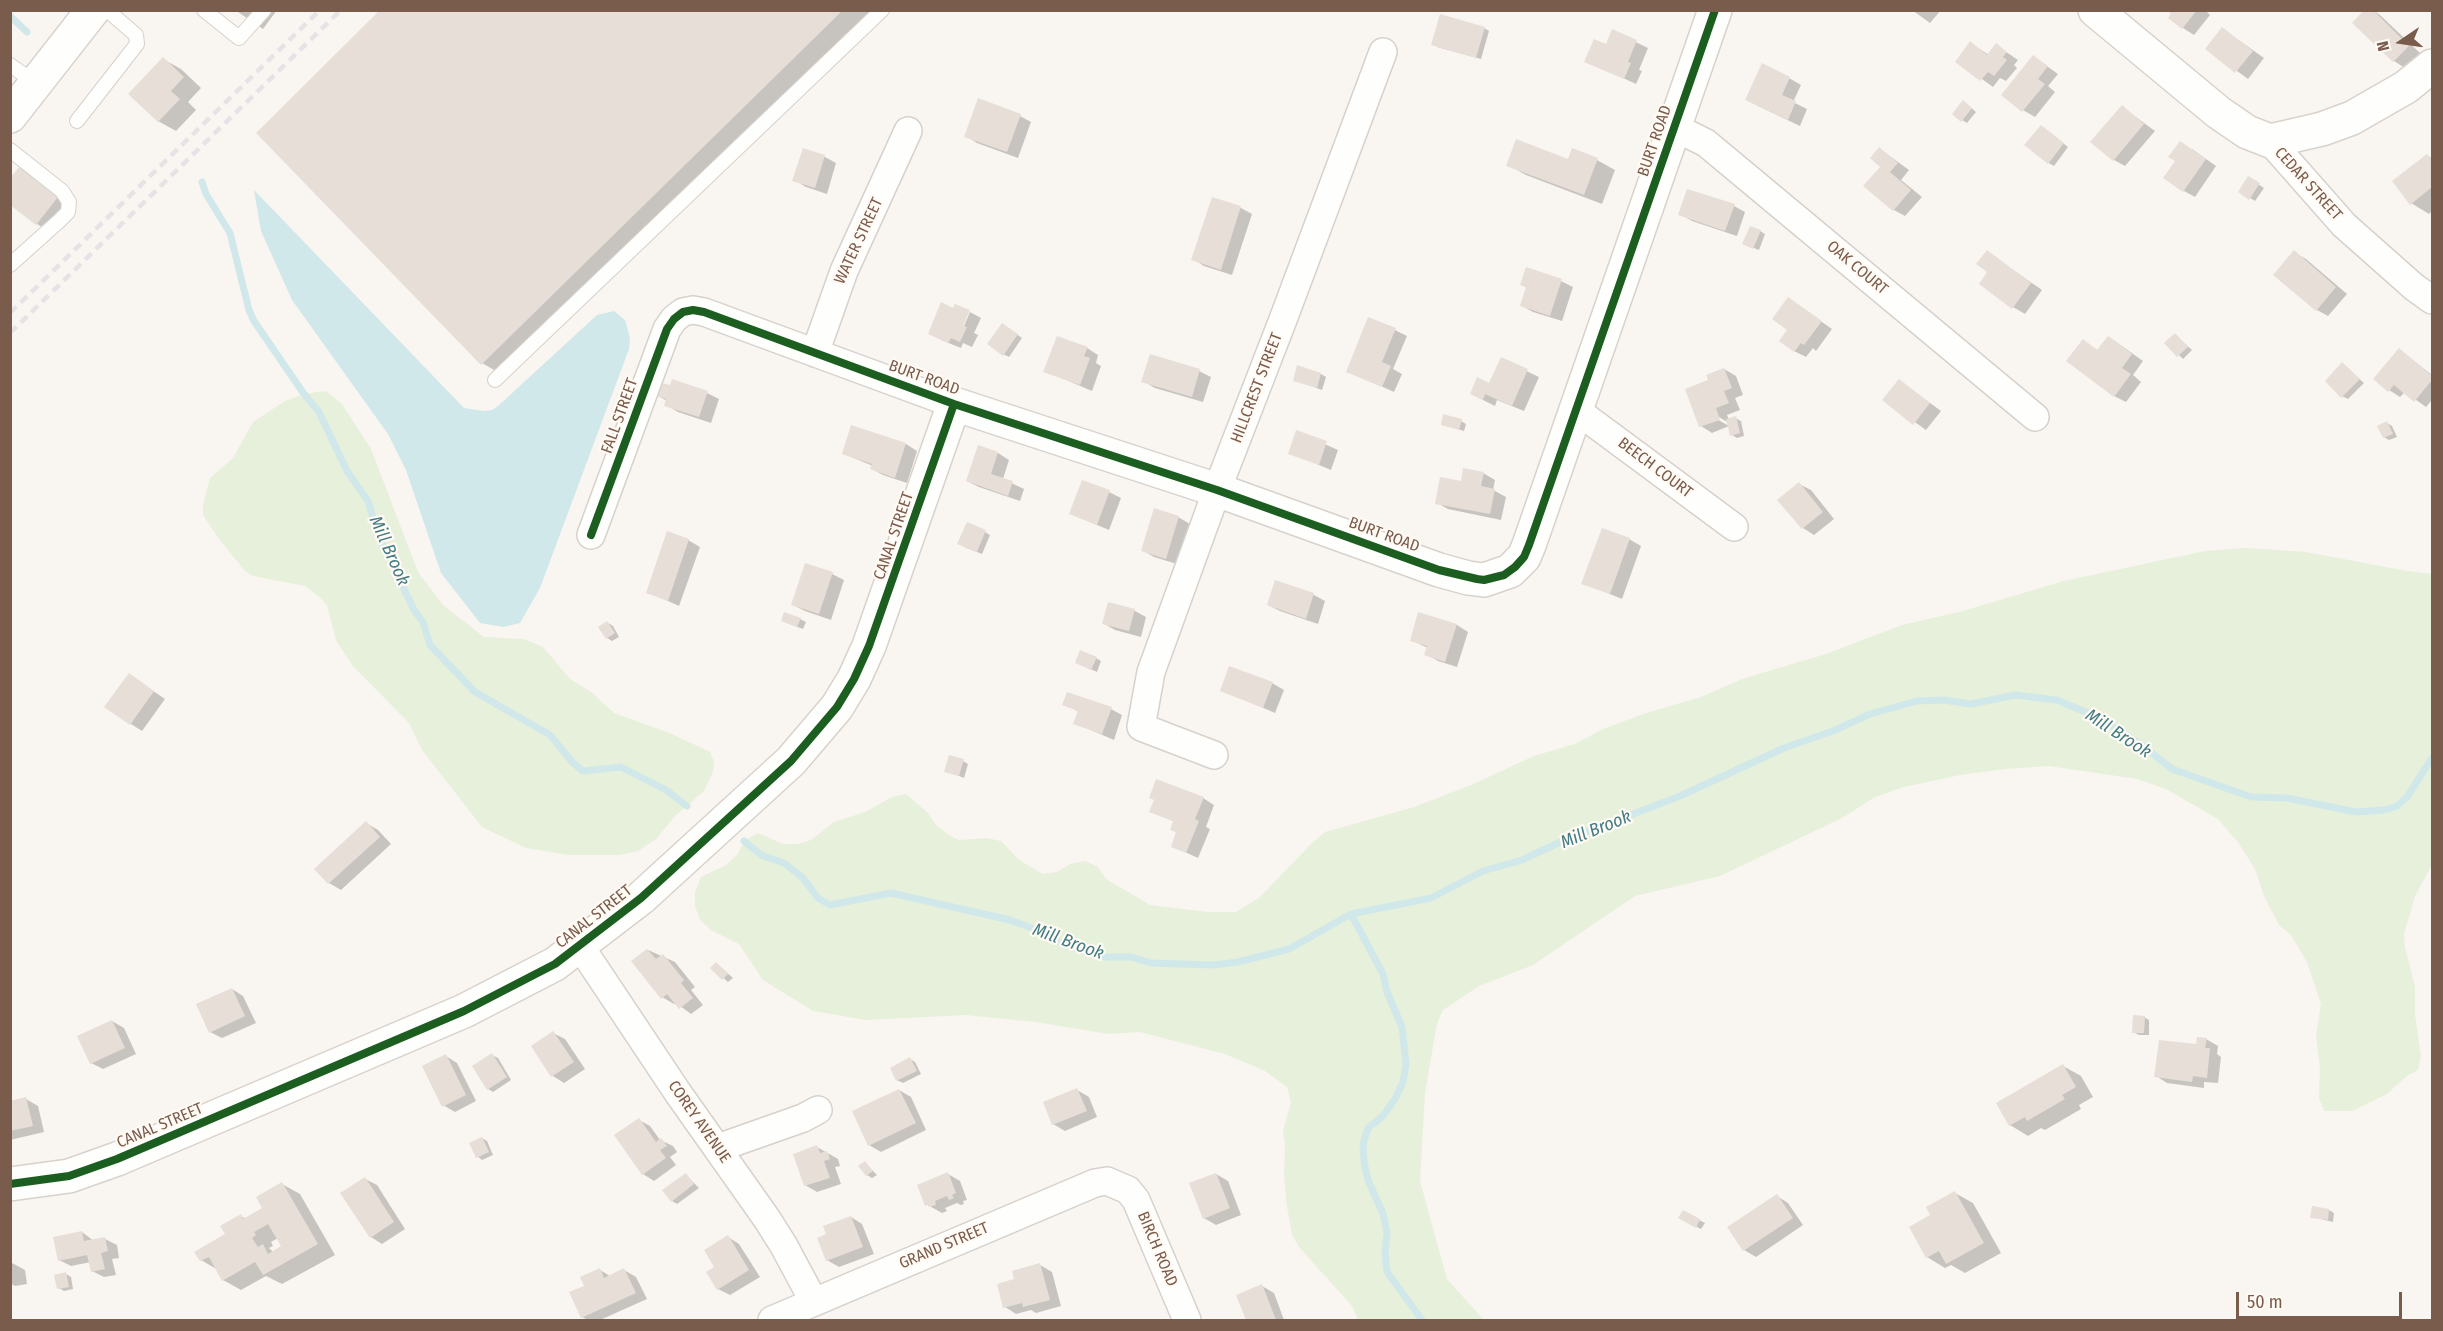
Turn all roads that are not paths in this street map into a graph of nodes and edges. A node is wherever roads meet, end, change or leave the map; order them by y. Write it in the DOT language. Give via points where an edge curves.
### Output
graph roads {
  1 [pos="93,10"];
  2 [pos="107,10"];
  3 [pos="204,10"];
  4 [pos="264,10"];
  5 [pos="882,10"];
  6 [pos="1715,10"];
  7 [pos="2095,10"];
  8 [pos="1383,52"];
  9 [pos="2433,66"];
  10 [pos="23,74"];
  11 [pos="10,116"];
  12 [pos="76,121"];
  13 [pos="1674,127"];
  14 [pos="908,131"];
  15 [pos="2270,141"];
  16 [pos="10,150"];
  17 [pos="10,265"];
  18 [pos="2433,300"];
  19 [pos="683,312"];
  20 [pos="815,353"];
  21 [pos="495,380"];
  22 [pos="954,404"];
  23 [pos="1576,410"];
  24 [pos="2036,417"];
  25 [pos="1217,490"];
  26 [pos="1734,527"];
  27 [pos="591,535"];
  28 [pos="1214,755"];
  29 [pos="580,946"];
  30 [pos="818,1110"];
  31 [pos="718,1148"];
  32 [pos="10,1184"];
  33 [pos="1118,1184"];
  34 [pos="814,1302"];
  35 [pos="772,1320"];
  36 [pos="1187,1320"];
  1 -- 10 [label="street"];
  2 -- 12 [label="lane" via="136,35 137,44"];
  3 -- 4 [label="lane" via="239,38"];
  5 -- 21 [label="lane"];
  6 -- 13 [label="street, BURT ROAD"];
  7 -- 15 [label="street, CEDAR STREET" via="2218,112 2247,132"];
  8 -- 25 [label="street, HILLCREST STREET"];
  9 -- 15 [label="street" via="2406,87 2352,118"];
  10 -- 11 [label="street"];
  13 -- 23 [label="street, BURT ROAD"];
  13 -- 24 [label="street, OAK COURT" via="1706,143"];
  14 -- 20 [label="street, WATER STREET" via="844,271"];
  15 -- 18 [label="street, CEDAR STREET" via="2344,225"];
  16 -- 17 [label="lane" via="62,191 69,202 68,212"];
  19 -- 20 [label="street, BURT ROAD" via="704,312"];
  19 -- 27 [label="street, FALL STREET" via="667,329"];
  20 -- 22 [label="street, BURT ROAD"];
  22 -- 25 [label="street, BURT ROAD"];
  22 -- 29 [label="street, CANAL STREET" via="873,636 837,707 762,789 641,898"];
  23 -- 25 [label="street, BURT ROAD" via="1524,557 1510,571 1492,578 1468,578 1440,570"];
  23 -- 26 [label="street, BEECH COURT"];
  25 -- 28 [label="street, HILLCREST STREET" via="1151,672 1141,727"];
  29 -- 31 [label="street, COREY AVENUE"];
  29 -- 32 [label="street, CANAL STREET" via="472,1007 117,1159 69,1176"];
  30 -- 31 [label="street"];
  31 -- 34 [label="street, COREY AVENUE" via="784,1246"];
  33 -- 34 [label="street, GRAND STREET" via="1095,1183"];
  33 -- 36 [label="street, BIRCH ROAD" via="1136,1200"];
  34 -- 35 [label="street, GRAND STREET"];
}
